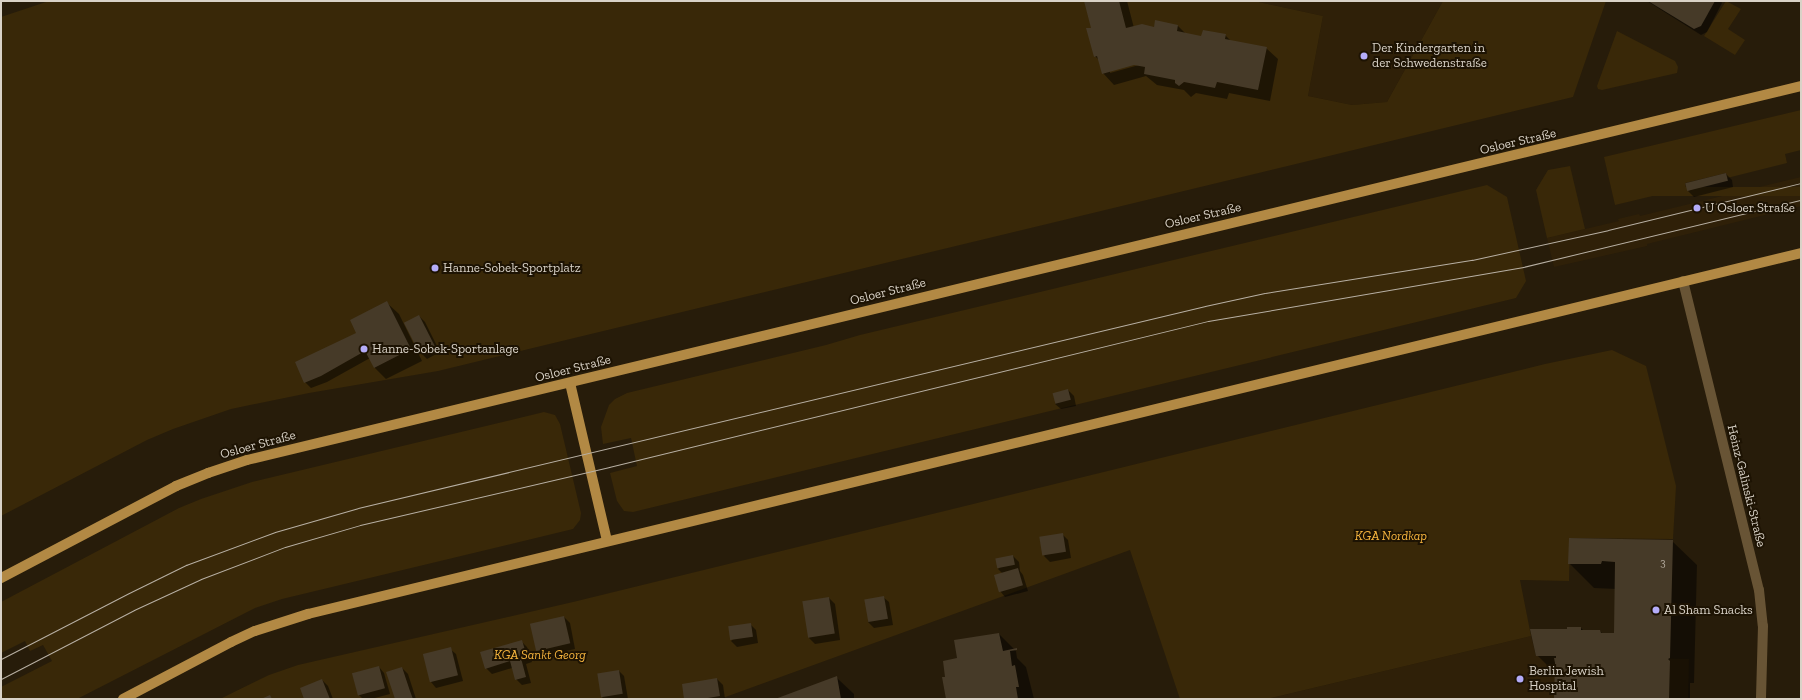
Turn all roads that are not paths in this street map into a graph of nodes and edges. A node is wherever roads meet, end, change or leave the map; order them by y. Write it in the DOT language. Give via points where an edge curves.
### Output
graph roads {
  1 [pos="1801,86"];
  2 [pos="1801,253"];
  3 [pos="1683,281"];
  4 [pos="570,383"];
  5 [pos="607,541"];
  6 [pos="1,578"];
  7 [pos="123,699"];
  8 [pos="1761,699"];
  1 -- 4 [label="main road, Osloer Straße" via="1021,272"];
  2 -- 3 [label="main road"];
  3 -- 5 [label="main road"];
  3 -- 8 [label="street, Heinz-Galinski-Straße" via="1758,590 1763,626"];
  4 -- 5 [label="main road"];
  4 -- 6 [label="main road, Osloer Straße" via="247,460 208,472 176,486"];
  5 -- 7 [label="main road" via="280,622 231,642"];
}
